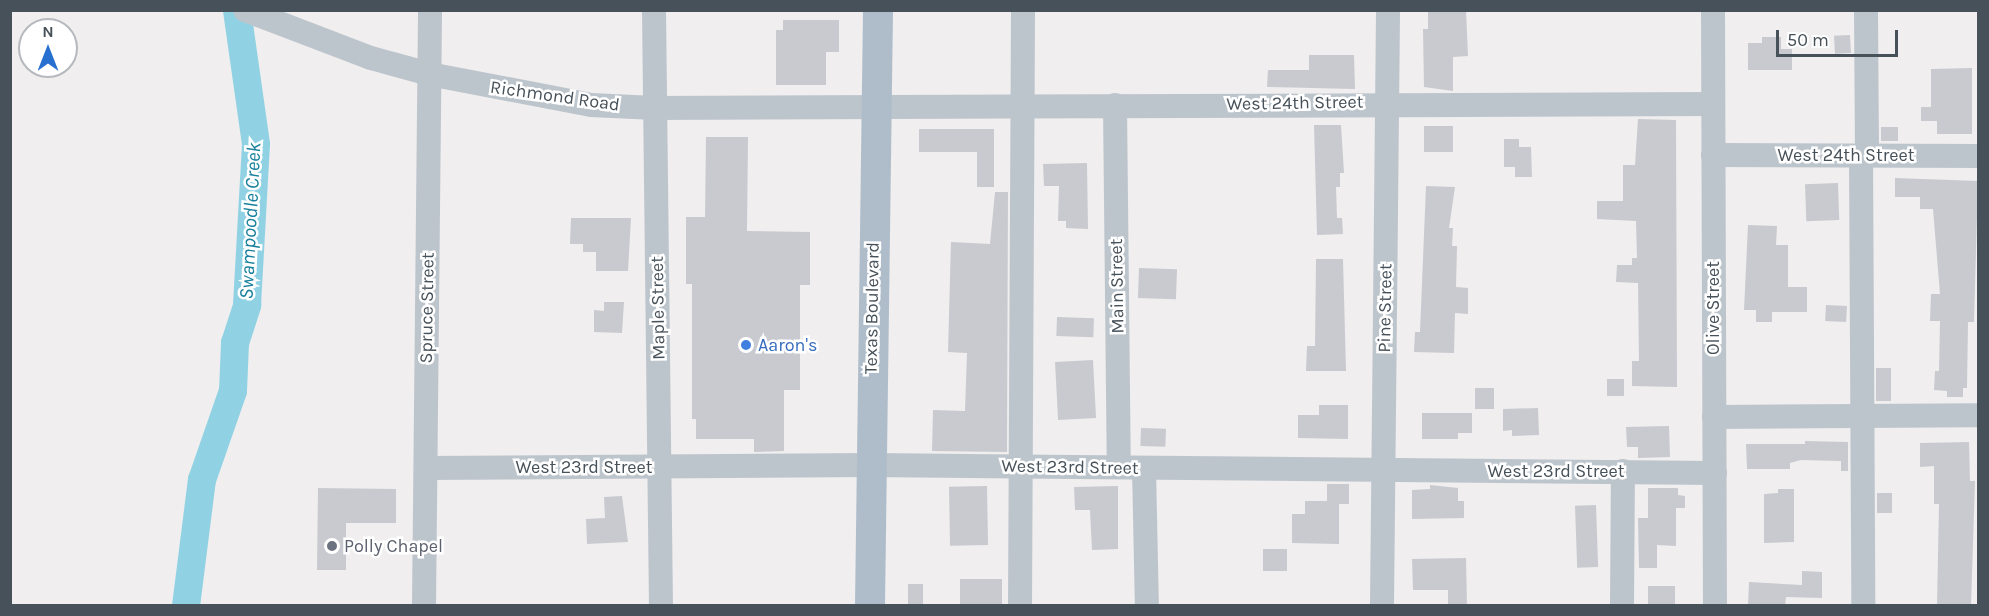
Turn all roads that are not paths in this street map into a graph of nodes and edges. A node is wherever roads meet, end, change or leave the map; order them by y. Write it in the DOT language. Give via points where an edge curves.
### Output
graph roads {
  1 [pos="430,10"];
  2 [pos="654,10"];
  3 [pos="878,10"];
  4 [pos="1023,10"];
  5 [pos="1388,10"];
  6 [pos="1713,10"];
  7 [pos="1866,10"];
  8 [pos="246,11"];
  9 [pos="429,74"];
  10 [pos="1389,103"];
  11 [pos="1713,104"];
  12 [pos="876,105"];
  13 [pos="1115,105"];
  14 [pos="1021,106"];
  15 [pos="655,108"];
  16 [pos="1713,155"];
  17 [pos="1864,155"];
  18 [pos="1978,156"];
  19 [pos="1978,415"];
  20 [pos="1863,416"];
  21 [pos="1714,417"];
  22 [pos="869,465"];
  23 [pos="1020,466"];
  24 [pos="661,467"];
  25 [pos="1119,467"];
  26 [pos="426,468"];
  27 [pos="1144,468"];
  28 [pos="1382,470"];
  29 [pos="1623,471"];
  30 [pos="1715,473"];
  31 [pos="424,606"];
  32 [pos="661,606"];
  33 [pos="870,606"];
  34 [pos="1020,606"];
  35 [pos="1147,606"];
  36 [pos="1382,606"];
  37 [pos="1622,606"];
  38 [pos="1715,606"];
  39 [pos="1863,606"];
  1 -- 9 [label="street, Spruce Street"];
  2 -- 15 [label="street, Maple Street"];
  3 -- 12 [label="main road, Texas Boulevard"];
  4 -- 14 [label="street"];
  5 -- 10 [label="street, Pine Street"];
  6 -- 11 [label="street, Olive Street"];
  7 -- 17 [label="street"];
  8 -- 9 [label="street, Richmond Road" via="371,58"];
  9 -- 15 [label="street, Richmond Road" via="529,96"];
  9 -- 26 [label="street, Spruce Street"];
  10 -- 11 [label="street, West 24th Street"];
  10 -- 13 [label="street, West 24th Street"];
  10 -- 28 [label="street, Pine Street"];
  11 -- 16 [label="street, Olive Street"];
  12 -- 14 [label="street, West 24th Street"];
  12 -- 15 [label="street, Richmond Road"];
  12 -- 22 [label="main road, Texas Boulevard"];
  13 -- 14 [label="street, West 24th Street"];
  13 -- 25 [label="street, Main Street"];
  14 -- 23 [label="street"];
  15 -- 24 [label="street, Maple Street"];
  16 -- 17 [label="street, West 24th Street"];
  16 -- 21 [label="street, Olive Street"];
  17 -- 18 [label="street, West 24th Street"];
  17 -- 20 [label="street"];
  19 -- 20 [label="street"];
  20 -- 21 [label="street"];
  20 -- 39 [label="street"];
  21 -- 30 [label="street, Olive Street"];
  22 -- 23 [label="street, West 23rd Street"];
  22 -- 24 [label="street, West 23rd Street"];
  22 -- 33 [label="main road, Texas Boulevard"];
  23 -- 25 [label="street, West 23rd Street"];
  23 -- 34 [label="street"];
  24 -- 26 [label="street, West 23rd Street"];
  24 -- 32 [label="street, Maple Street"];
  25 -- 27 [label="street, West 23rd Street"];
  26 -- 31 [label="street, Spruce Street"];
  27 -- 28 [label="street, West 23rd Street"];
  27 -- 35 [label="street"];
  28 -- 29 [label="street, West 23rd Street"];
  28 -- 36 [label="street, Pine Street"];
  29 -- 30 [label="street, West 23rd Street"];
  29 -- 37 [label="street"];
  30 -- 38 [label="street, Olive Street"];
}
